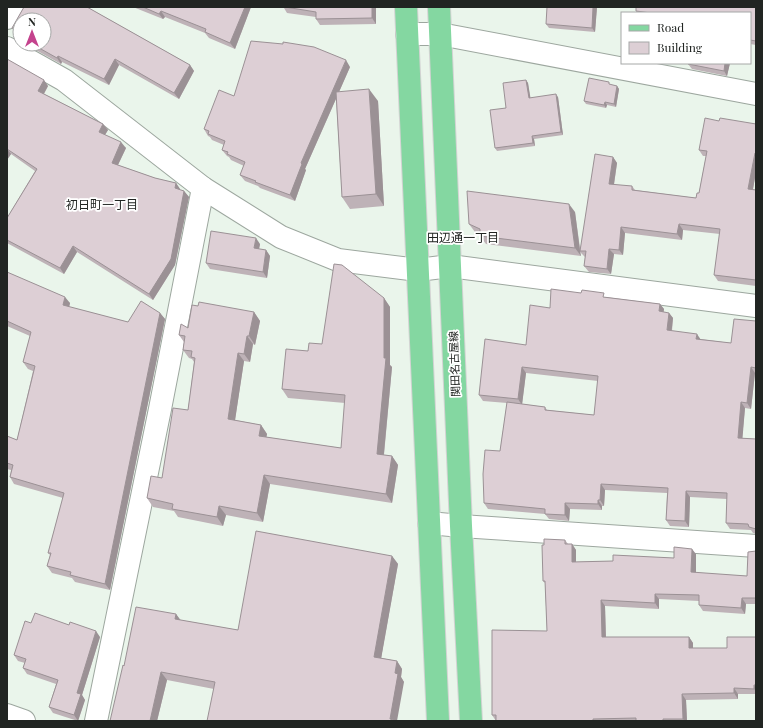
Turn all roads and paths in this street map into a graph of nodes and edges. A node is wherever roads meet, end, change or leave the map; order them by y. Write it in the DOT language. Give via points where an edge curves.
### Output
graph roads {
  1 [pos="13,7"];
  2 [pos="406,7"];
  3 [pos="439,7"];
  4 [pos="7,18"];
  5 [pos="407,34"];
  6 [pos="440,34"];
  7 [pos="7,48"];
  8 [pos="756,94"];
  9 [pos="203,188"];
  10 [pos="450,266"];
  11 [pos="418,270"];
  12 [pos="756,306"];
  13 [pos="429,523"];
  14 [pos="461,526"];
  15 [pos="756,546"];
  16 [pos="7,715"];
  17 [pos="24,721"];
  18 [pos="96,721"];
  19 [pos="438,721"];
  20 [pos="470,721"];
  1 -- 4 [label="street"];
  2 -- 5 [label="main road"];
  3 -- 6 [label="main road, 関田名古屋線"];
  5 -- 6 [label="street"];
  5 -- 11 [label="main road"];
  6 -- 8 [label="street"];
  6 -- 10 [label="main road, 関田名古屋線"];
  7 -- 9 [label="street" via="64,80"];
  9 -- 11 [label="street" via="281,237 338,260"];
  9 -- 18 [label="street"];
  10 -- 11 [label="street"];
  10 -- 12 [label="street"];
  10 -- 14 [label="main road, 関田名古屋線"];
  11 -- 13 [label="main road"];
  13 -- 14 [label="street"];
  13 -- 19 [label="main road"];
  14 -- 15 [label="street"];
  14 -- 20 [label="main road, 関田名古屋線"];
  16 -- 17 [label="street"];
}
